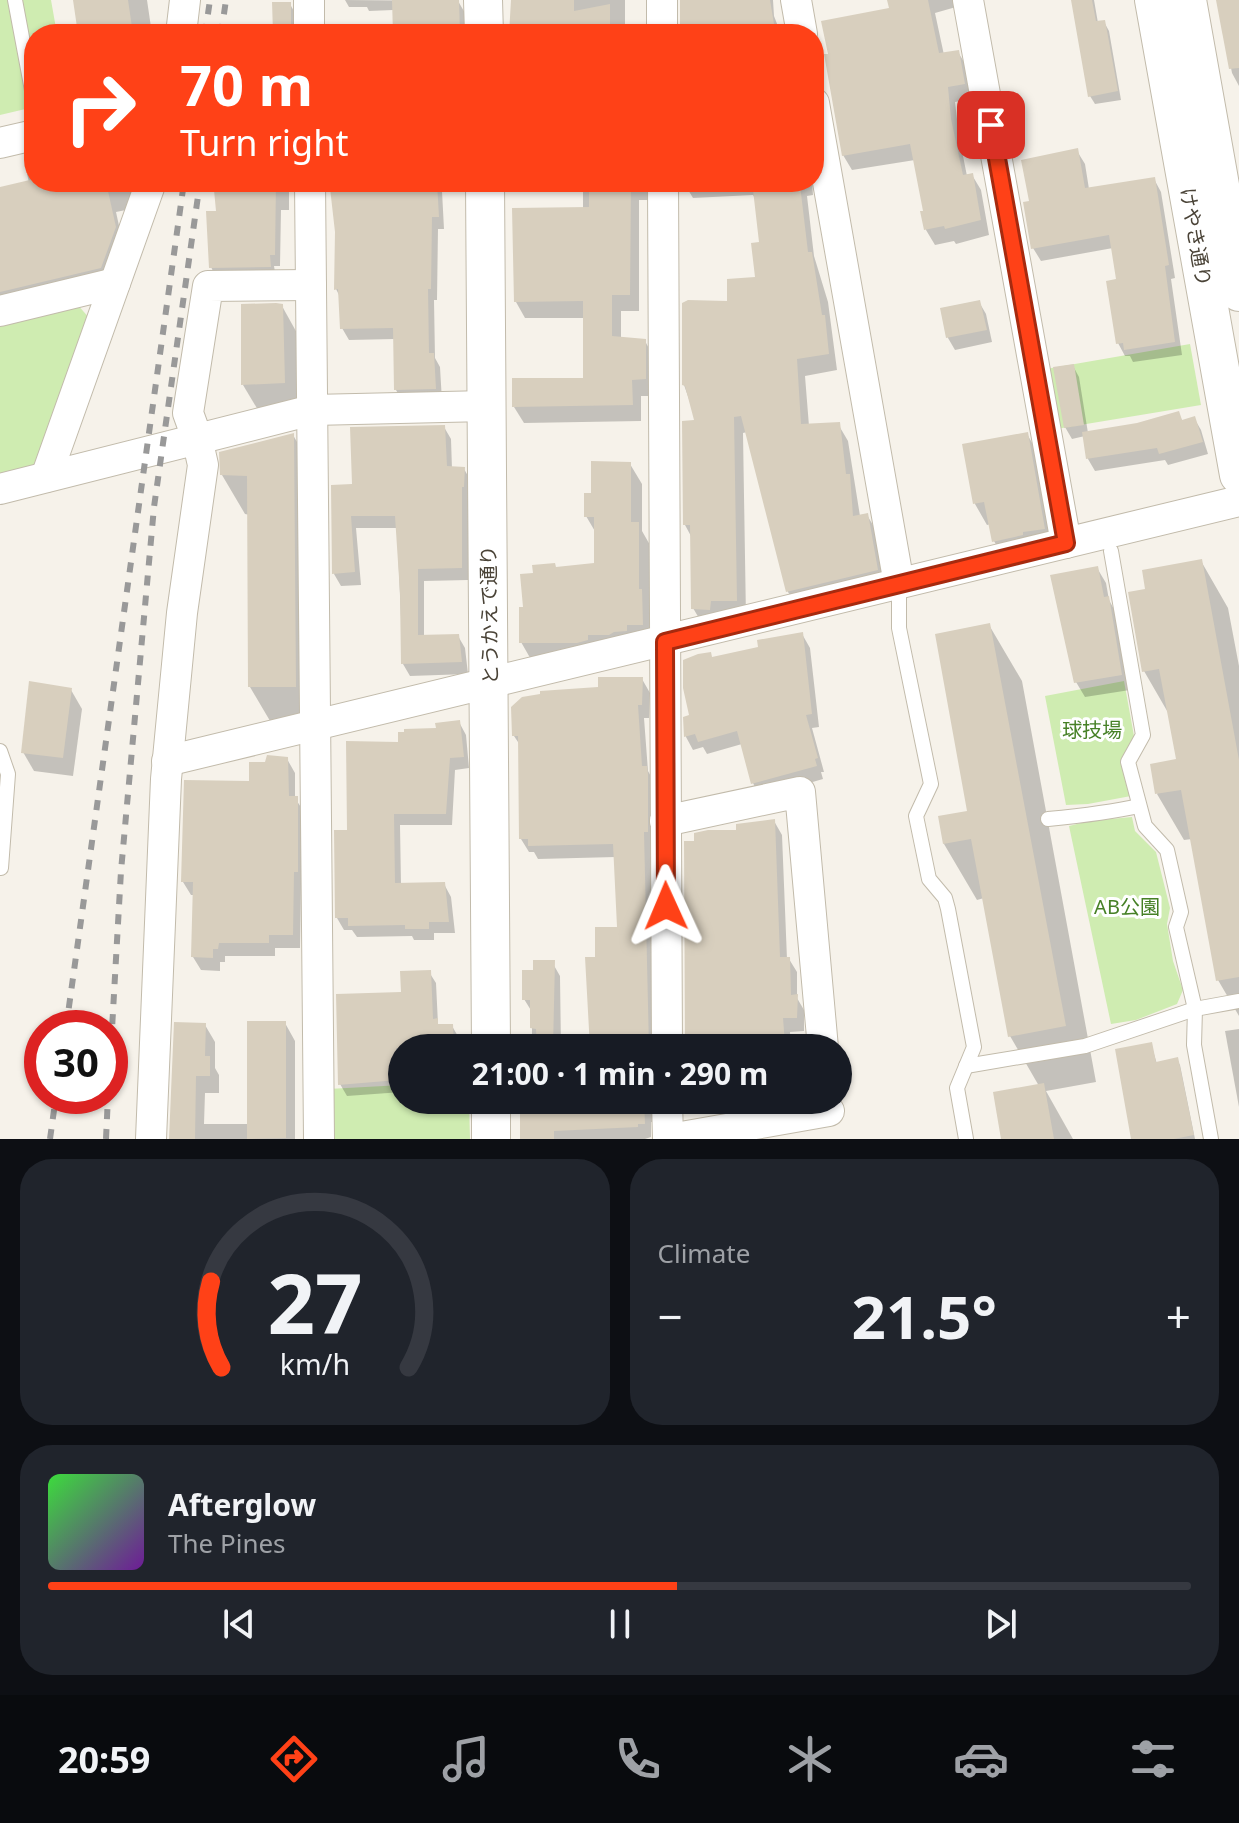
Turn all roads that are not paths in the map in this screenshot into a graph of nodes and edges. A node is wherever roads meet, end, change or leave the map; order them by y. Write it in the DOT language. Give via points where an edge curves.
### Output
graph roads {
  1 [pos="15,0"];
  2 [pos="185,0"];
  3 [pos="309,0"];
  4 [pos="483,0"];
  5 [pos="662,0"];
  6 [pos="796,0"];
  7 [pos="968,0"];
  8 [pos="1154,0"];
  9 [pos="1187,0"];
  10 [pos="182,24"];
  11 [pos="309,24"];
  12 [pos="484,24"];
  13 [pos="662,24"];
  14 [pos="800,24"];
  15 [pos="24,48"];
  16 [pos="24,137"];
  17 [pos="0,143"];
  18 [pos="824,160"];
  19 [pos="147,192"];
  20 [pos="310,192"];
  21 [pos="485,192"];
  22 [pos="663,192"];
  23 [pos="115,283"];
  24 [pos="311,285"];
  25 [pos="1239,292"];
  26 [pos="0,311"];
  27 [pos="487,406"];
  28 [pos="312,410"];
  29 [pos="197,438"];
  30 [pos="1239,475"];
  31 [pos="46,477"];
  32 [pos="0,489"];
  33 [pos="1239,501"];
  34 [pos="1066,543"];
  35 [pos="1111,551"];
  36 [pos="899,584"];
  37 [pos="665,642"];
  38 [pos="490,684"];
  39 [pos="314,726"];
  40 [pos="0,751"];
  41 [pos="167,761"];
  42 [pos="1139,806"];
  43 [pos="1048,819"];
  44 [pos="665,821"];
  45 [pos="1,868"];
  46 [pos="1239,1001"];
  47 [pos="1195,1009"];
  48 [pos="491,1034"];
  49 [pos="667,1034"];
  50 [pos="822,1034"];
  51 [pos="966,1066"];
  52 [pos="491,1114"];
  53 [pos="668,1114"];
  54 [pos="829,1117"];
  55 [pos="151,1139"];
  56 [pos="319,1139"];
  57 [pos="491,1139"];
  58 [pos="669,1139"];
  59 [pos="966,1139"];
  60 [pos="1211,1139"];
  1 -- 15 [label="lane"];
  2 -- 10 [label="street"];
  3 -- 11 [label="street"];
  4 -- 12 [label="street"];
  5 -- 13 [label="street"];
  6 -- 14 [label="street"];
  7 -- 34 [label="street"];
  8 -- 30 [label="street, けやき通り"];
  9 -- 25 [label="street, けやき通り"];
  16 -- 17 [label="street"];
  18 -- 36 [label="street"];
  19 -- 23 [label="street"];
  20 -- 24 [label="street"];
  21 -- 27 [label="street, とうかえで通り"];
  22 -- 37 [label="street"];
  23 -- 26 [label="street"];
  23 -- 31 [label="street"];
  24 -- 28 [label="street"];
  24 -- 29 [label="street" via="208,286 188,413"];
  27 -- 28 [label="street"];
  27 -- 38 [label="street, とうかえで通り"];
  28 -- 29 [label="street"];
  28 -- 39 [label="street"];
  29 -- 31 [label="street"];
  29 -- 41 [label="street" via="203,465"];
  31 -- 32 [label="street"];
  33 -- 34 [label="street"];
  34 -- 36 [label="street"];
  35 -- 42 [label="lane" via="1143,735 1128,762"];
  36 -- 37 [label="street"];
  36 -- 51 [label="lane" via="899,628 931,784 916,816 929,879 948,909 974,1047"];
  37 -- 38 [label="street"];
  37 -- 44 [label="street"];
  38 -- 39 [label="street"];
  38 -- 48 [label="street, とうかえで通り"];
  39 -- 41 [label="street"];
  39 -- 56 [label="street"];
  40 -- 45 [label="lane" via="8,774"];
  41 -- 55 [label="street"];
  42 -- 43 [label="lane"];
  42 -- 47 [label="lane" via="1145,826 1167,850 1181,912 1176,927"];
  44 -- 49 [label="street"];
  44 -- 50 [label="street" via="800,792"];
  46 -- 47 [label="lane"];
  47 -- 51 [label="lane" via="1085,1046"];
  47 -- 60 [label="lane" via="1194,1045"];
  51 -- 59 [label="lane" via="957,1088"];
  52 -- 57 [label="street"];
  53 -- 58 [label="street"];
  54 -- 58 [label="street"];
}
